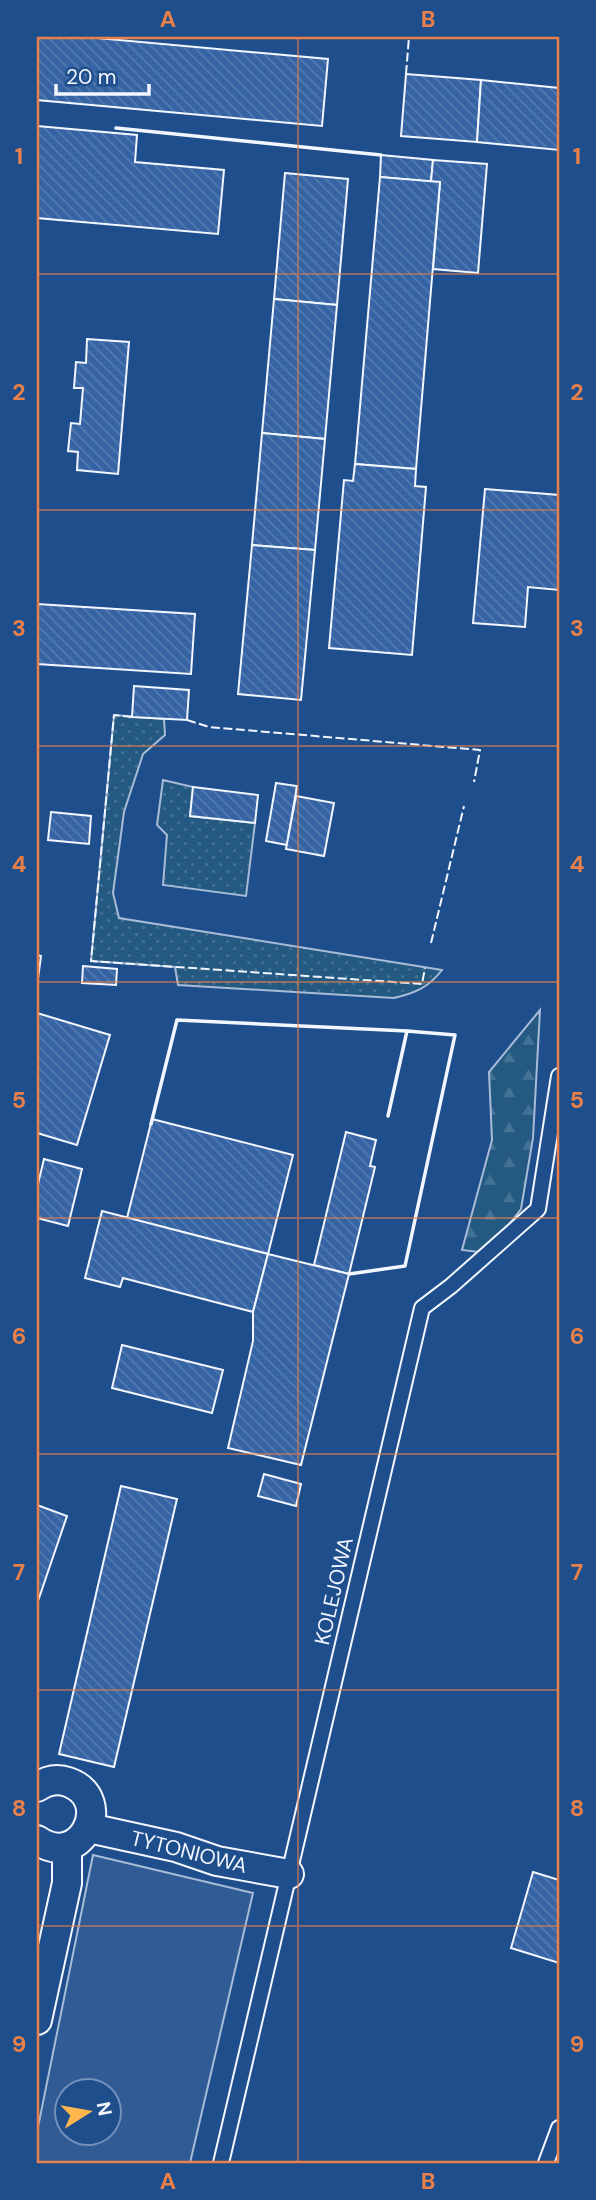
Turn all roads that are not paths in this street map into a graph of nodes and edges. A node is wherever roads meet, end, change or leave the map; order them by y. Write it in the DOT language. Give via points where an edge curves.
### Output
graph roads {
  1 [pos="559,1076"];
  2 [pos="37,1787"];
  3 [pos="89,1828"];
  4 [pos="37,1840"];
  5 [pos="67,1847"];
  6 [pos="289,1874"];
  7 [pos="37,2020"];
  8 [pos="559,2127"];
  9 [pos="221,2163"];
  10 [pos="545,2163"];
  1 -- 6 [label="lane, KOLEJOWA" via="538,1209 422,1308"];
  2 -- 3 [label="street" via="62,1780 81,1789 91,1807"];
  3 -- 5 [label="street"];
  3 -- 6 [label="street, TYTONIOWA"];
  4 -- 5 [label="street"];
  5 -- 7 [label="street" via="67,1883"];
  6 -- 9 [label="lane, KOLEJOWA"];
  8 -- 10 [label="lane"];
}
